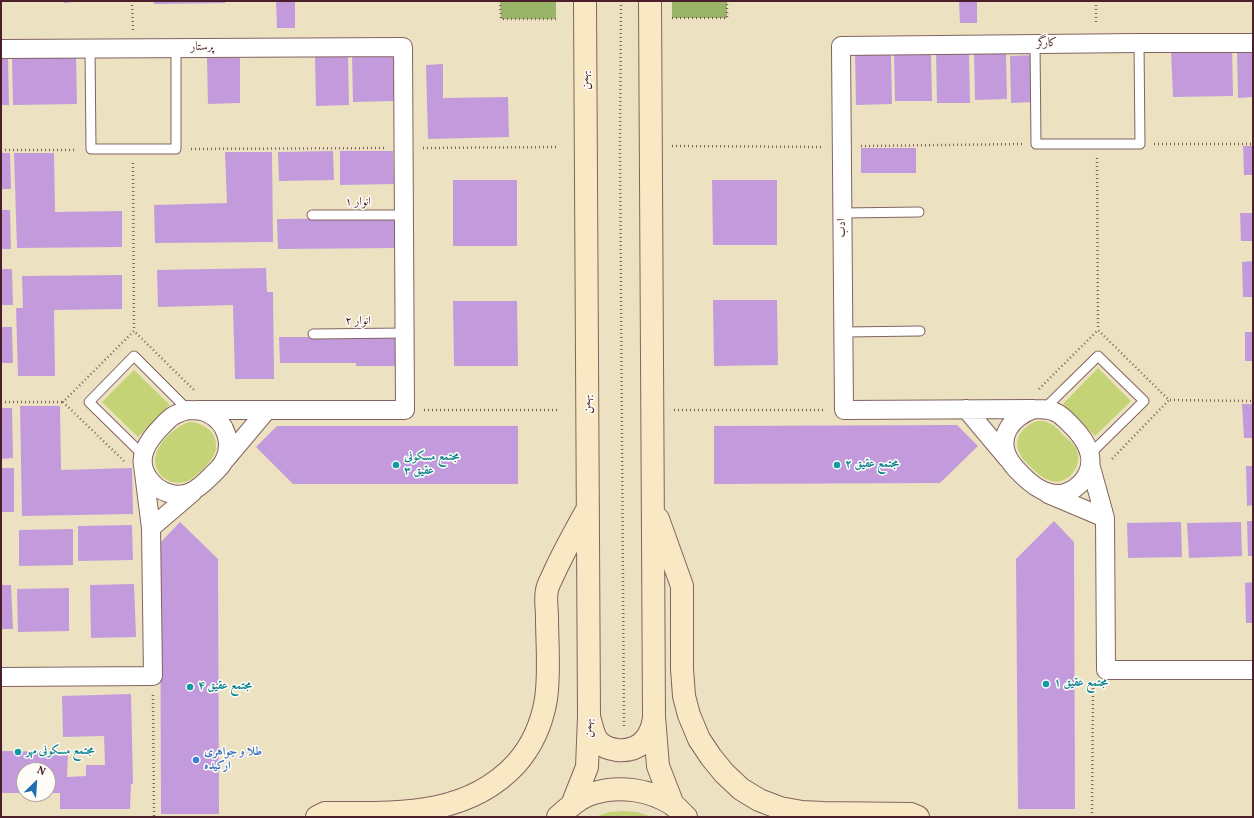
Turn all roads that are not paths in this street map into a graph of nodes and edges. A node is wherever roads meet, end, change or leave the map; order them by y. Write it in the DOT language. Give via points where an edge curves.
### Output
graph roads {
  1 [pos="585,1"];
  2 [pos="650,1"];
  3 [pos="1139,43"];
  4 [pos="1253,43"];
  5 [pos="1035,44"];
  6 [pos="841,46"];
  7 [pos="176,48"];
  8 [pos="90,49"];
  9 [pos="1,50"];
  10 [pos="918,212"];
  11 [pos="843,213"];
  12 [pos="312,215"];
  13 [pos="404,215"];
  14 [pos="920,331"];
  15 [pos="844,332"];
  16 [pos="404,333"];
  17 [pos="313,334"];
  18 [pos="966,409"];
  19 [pos="1039,409"];
  20 [pos="193,410"];
  21 [pos="267,410"];
  22 [pos="1090,459"];
  23 [pos="143,460"];
  24 [pos="1009,460"];
  25 [pos="225,461"];
  26 [pos="1040,490"];
  27 [pos="194,491"];
  28 [pos="588,507"];
  29 [pos="653,507"];
  30 [pos="1105,518"];
  31 [pos="151,528"];
  32 [pos="1253,670"];
  33 [pos="1,677"];
  34 [pos="590,717"];
  35 [pos="654,717"];
  36 [pos="565,811"];
  37 [pos="679,811"];
  38 [pos="317,817"];
  39 [pos="918,817"];
  1 -- 28 [label="main road, بهمن"];
  2 -- 29 [label="main road"];
  3 -- 4 [label="street, کارگر"];
  3 -- 5 [label="street, کارگر"];
  3 -- 5 [label="lane" via="1140,144 1036,144"];
  5 -- 6 [label="street, کارگر"];
  6 -- 11 [label="street, ادب"];
  7 -- 8 [label="street, پرستار"];
  7 -- 8 [label="lane" via="176,149 91,150"];
  7 -- 13 [label="street, پرستار" via="403,47"];
  8 -- 9 [label="street, پرستار"];
  10 -- 11 [label="lane"];
  11 -- 15 [label="street, ادب"];
  12 -- 13 [label="lane, انوار ۱"];
  13 -- 16 [label="street"];
  14 -- 15 [label="lane"];
  15 -- 18 [label="street, ادب" via="844,410"];
  16 -- 17 [label="lane, انوار ۲"];
  16 -- 21 [label="street" via="405,410"];
  18 -- 19 [label="street"];
  18 -- 24 [label="street"];
  19 -- 22 [label="street" via="1064,418 1087,443"];
  19 -- 22 [label="lane" via="1098,356 1144,401"];
  19 -- 24 [label="street" via="1024,413 1008,428 1005,438"];
  20 -- 21 [label="street"];
  20 -- 23 [label="street" via="177,414 163,425 147,444"];
  20 -- 23 [label="lane" via="134,356 89,402"];
  20 -- 25 [label="street" via="214,417 224,429 228,439"];
  21 -- 25 [label="street"];
  22 -- 26 [label="street" via="1087,475 1072,490 1050,494"];
  22 -- 30 [label="street"];
  23 -- 27 [label="street" via="147,476 153,485 162,491 173,495 184,495"];
  23 -- 31 [label="street"];
  24 -- 26 [label="street"];
  25 -- 27 [label="street"];
  26 -- 30 [label="street"];
  27 -- 31 [label="street"];
  28 -- 34 [label="main road, بهمن"];
  28 -- 38 [label="main road" via="547,590 546,699 533,739 509,773 475,798 435,811 325,814"];
  29 -- 35 [label="main road"];
  29 -- 39 [label="main road" via="682,586 684,696 699,739 711,758 741,789 780,808 802,812 911,814"];
  30 -- 32 [label="street" via="1106,670"];
  31 -- 33 [label="street" via="153,676"];
  34 -- 35 [label="main road" via="596,739 611,749 624,751 641,745 653,728"];
  34 -- 36 [label="main road, بهمن" via="587,767"];
  35 -- 37 [label="main road" via="658,766"];
  36 -- 37 [label="main road" via="594,793 621,789 648,793"];
}
